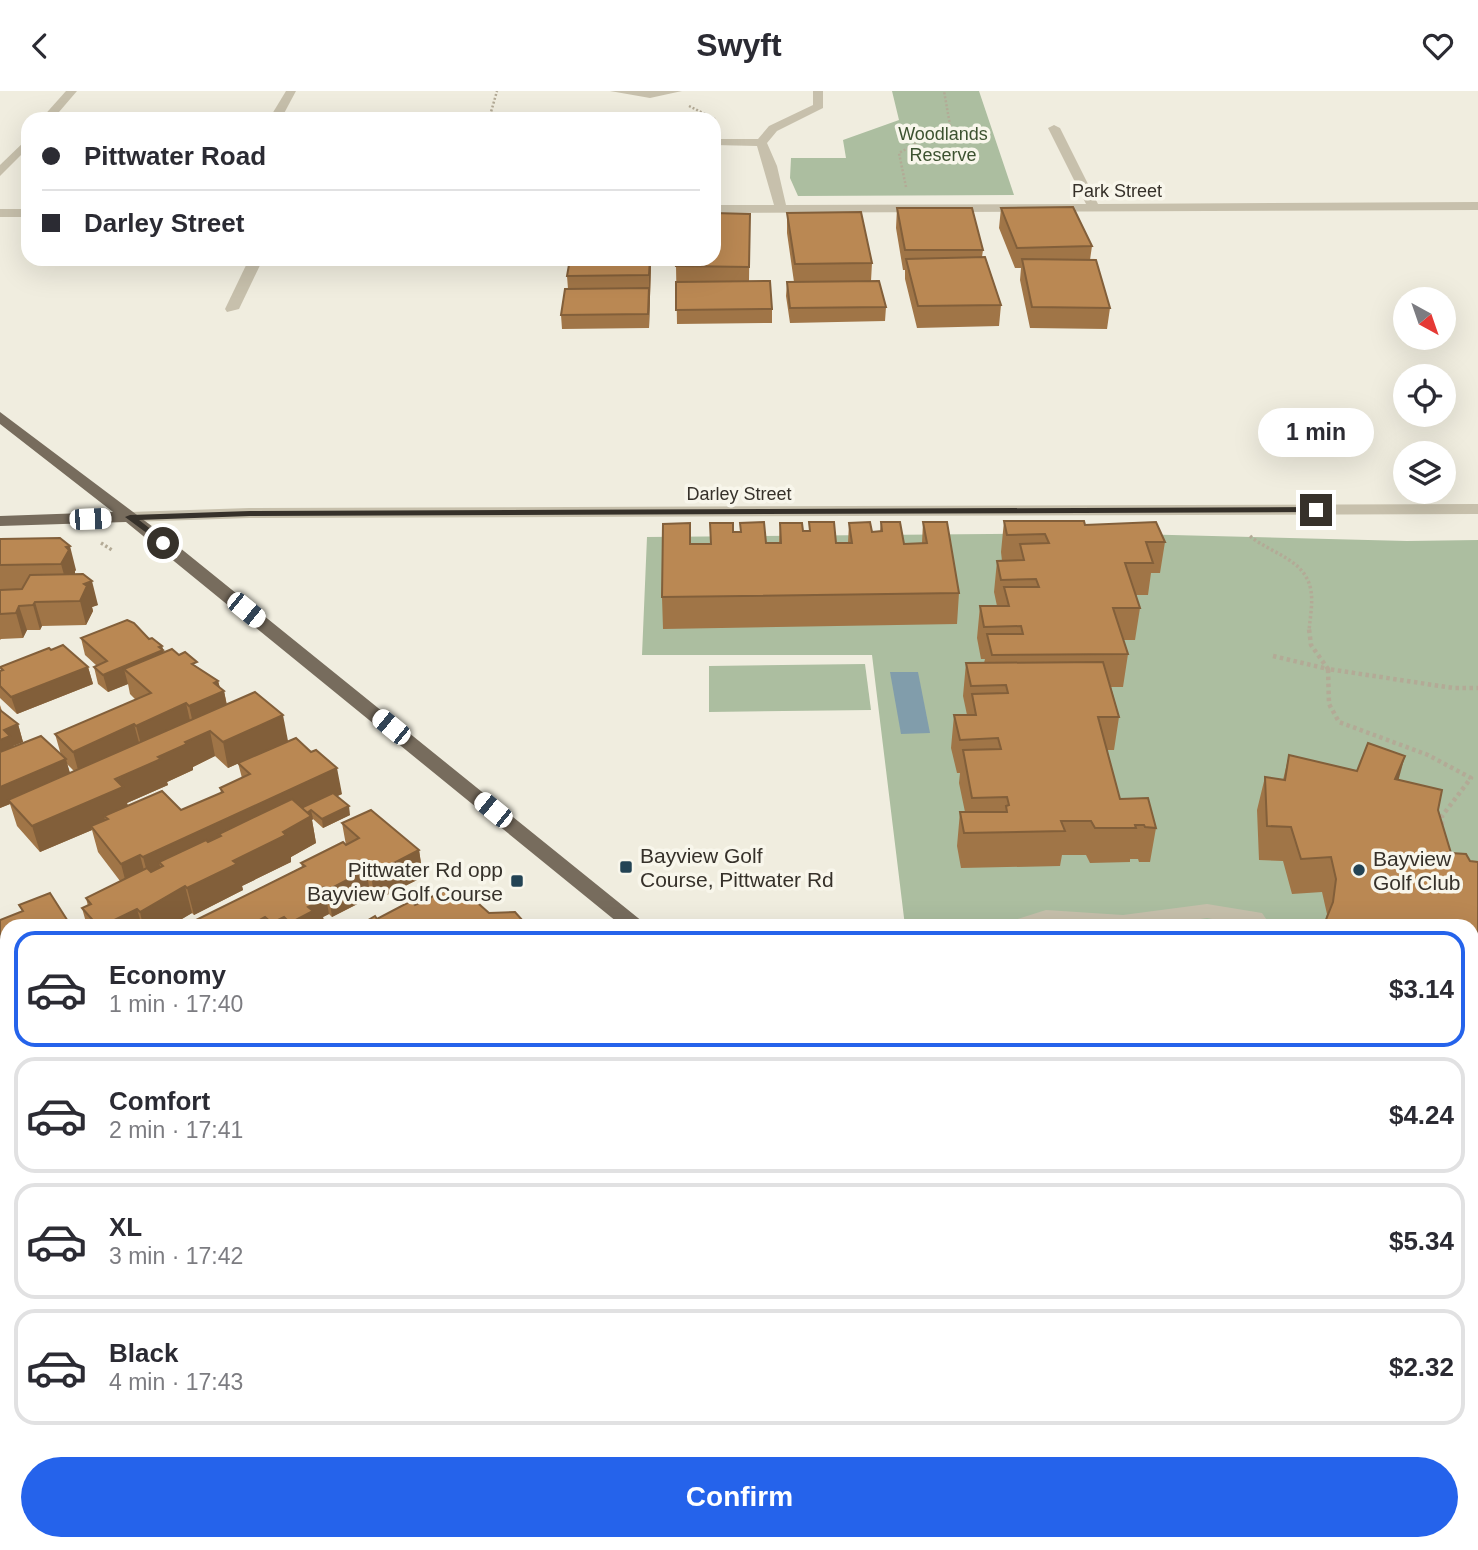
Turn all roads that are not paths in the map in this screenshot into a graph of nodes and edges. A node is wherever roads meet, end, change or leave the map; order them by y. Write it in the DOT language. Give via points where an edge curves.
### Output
graph roads {
  1 [pos="72,91"];
  2 [pos="291,91"];
  3 [pos="615,91"];
  4 [pos="677,91"];
  5 [pos="818,91"];
  6 [pos="53,112"];
  7 [pos="279,112"];
  8 [pos="1054,128"];
  9 [pos="721,142"];
  10 [pos="761,143"];
  11 [pos="21,149"];
  12 [pos="0,172"];
  13 [pos="1478,206"];
  14 [pos="1094,208"];
  15 [pos="721,209"];
  16 [pos="781,209"];
  17 [pos="0,213"];
  18 [pos="21,213"];
  19 [pos="253,266"];
  20 [pos="232,309"];
  21 [pos="0,417"];
  22 [pos="1478,509"];
  23 [pos="130,517"];
  24 [pos="0,521"];
  25 [pos="628,919"];
  26 [pos="1151,919"];
  27 [pos="1255,919"];
  1 -- 6 [label="street"];
  2 -- 7 [label="street"];
  3 -- 4 [label="street" via="650,95"];
  5 -- 10 [label="street" via="820,106 776,125"];
  8 -- 14 [label="street"];
  9 -- 10 [label="street"];
  10 -- 16 [label="street" via="769,156"];
  11 -- 12 [label="street"];
  13 -- 14 [label="street, Park Street"];
  14 -- 16 [label="street, Park Street"];
  15 -- 16 [label="street, Park Street"];
  17 -- 18 [label="street"];
  19 -- 20 [label="street"];
  21 -- 23 [label="main road"];
  22 -- 23 [label="street, Darley Street"];
  23 -- 24 [label="main road, Darley Street"];
  23 -- 25 [label="main road"];
  26 -- 27 [label="street" via="1207,911"];
}
